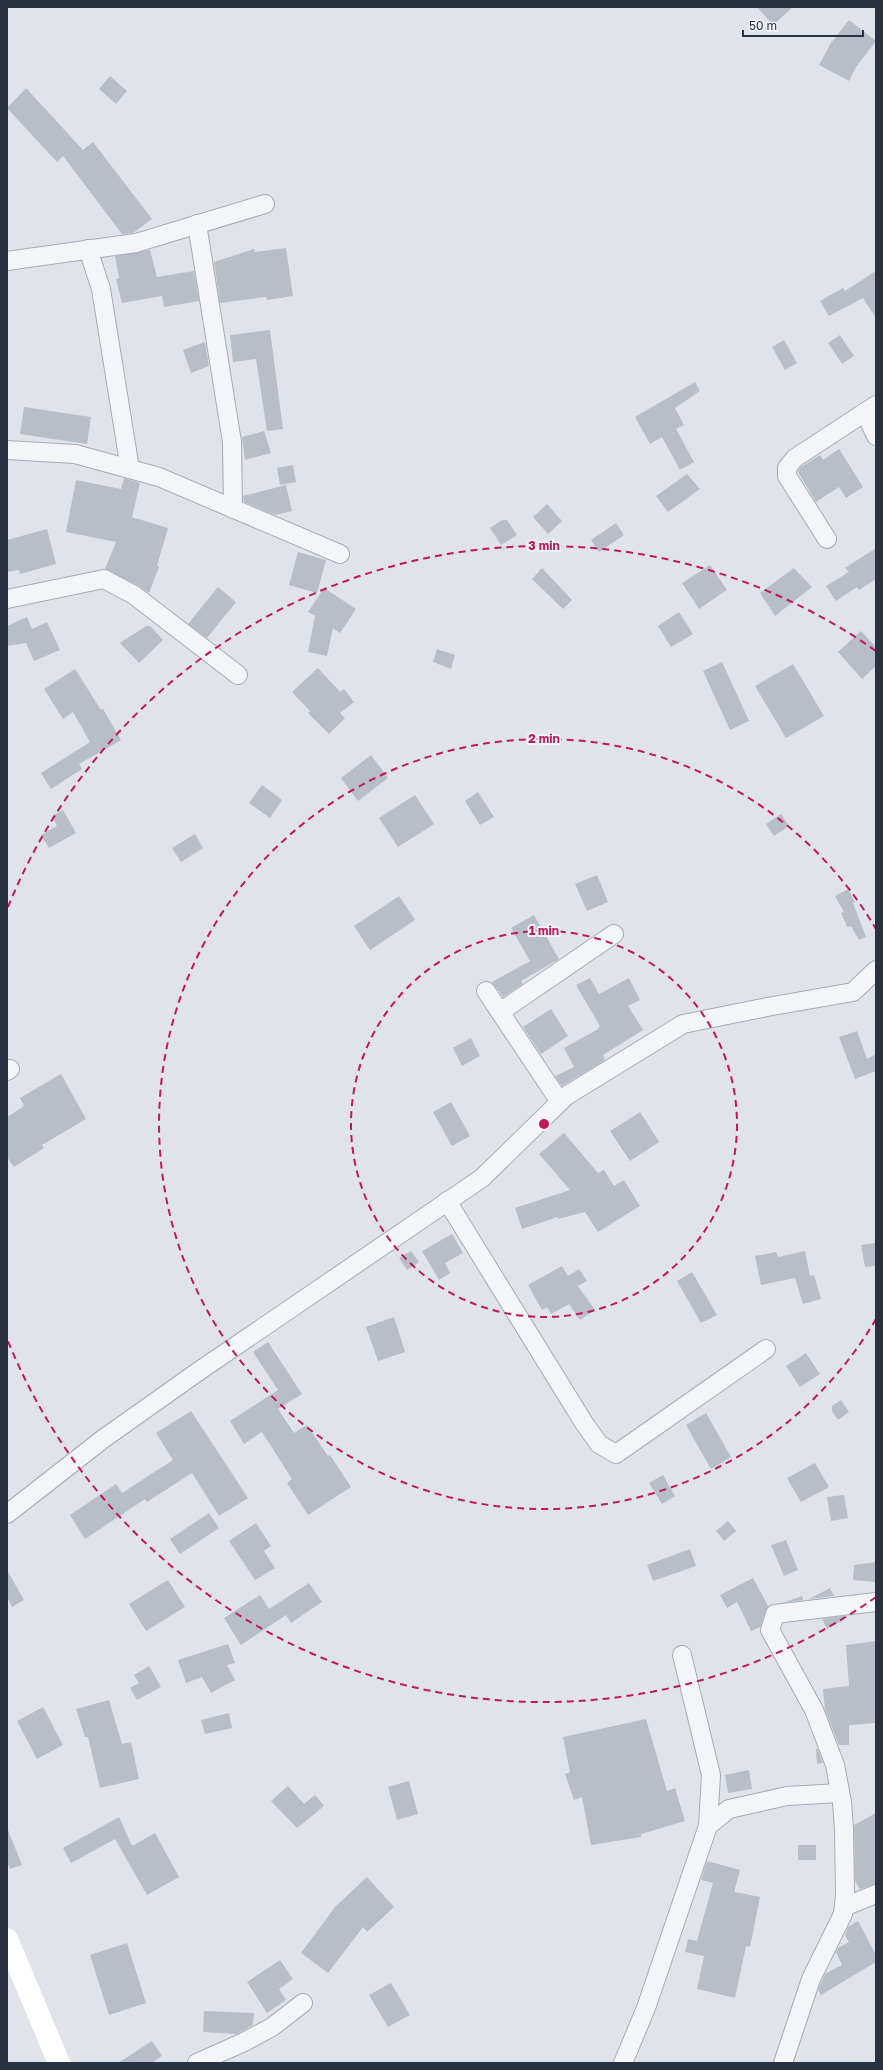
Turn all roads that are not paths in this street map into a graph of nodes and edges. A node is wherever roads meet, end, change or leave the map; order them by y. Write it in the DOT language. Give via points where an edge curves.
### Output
graph roads {
  1 [pos="265,204"];
  2 [pos="197,224"];
  3 [pos="88,249"];
  4 [pos="7,261"];
  5 [pos="870,409"];
  6 [pos="876,436"];
  7 [pos="7,450"];
  8 [pos="130,469"];
  9 [pos="232,508"];
  10 [pos="827,539"];
  11 [pos="340,554"];
  12 [pos="7,599"];
  13 [pos="238,675"];
  14 [pos="614,934"];
  15 [pos="876,970"];
  16 [pos="486,991"];
  17 [pos="500,1012"];
  18 [pos="560,1102"];
  19 [pos="447,1201"];
  20 [pos="766,1349"];
  21 [pos="7,1514"];
  22 [pos="876,1602"];
  23 [pos="682,1655"];
  24 [pos="840,1793"];
  25 [pos="708,1826"];
  26 [pos="876,1894"];
  27 [pos="844,1907"];
  28 [pos="7,1939"];
  29 [pos="303,2003"];
  30 [pos="59,2063"];
  31 [pos="197,2063"];
  32 [pos="623,2063"];
  33 [pos="783,2063"];
  1 -- 2 [label="street"];
  2 -- 3 [label="street" via="136,242"];
  2 -- 9 [label="street" via="232,442"];
  3 -- 4 [label="street"];
  3 -- 8 [label="street" via="101,289"];
  5 -- 6 [label="street"];
  5 -- 10 [label="street" via="795,458 787,468 787,476"];
  7 -- 8 [label="street" via="74,454"];
  8 -- 9 [label="street" via="159,477"];
  9 -- 11 [label="street"];
  12 -- 13 [label="street" via="104,579 134,595"];
  14 -- 17 [label="street"];
  15 -- 18 [label="street" via="852,992 683,1024"];
  16 -- 17 [label="street"];
  17 -- 18 [label="street"];
  18 -- 19 [label="street" via="482,1178"];
  19 -- 20 [label="street" via="588,1428 599,1444 616,1454"];
  19 -- 21 [label="street" via="199,1371 103,1440"];
  22 -- 24 [label="street" via="775,1614 770,1630 814,1710 835,1765"];
  23 -- 25 [label="street" via="711,1775"];
  24 -- 25 [label="street" via="787,1796 729,1809"];
  24 -- 27 [label="street" via="844,1829"];
  25 -- 32 [label="street" via="646,2008"];
  26 -- 27 [label="street"];
  27 -- 33 [label="street" via="838,1927 812,1979"];
  28 -- 30 [label="street"];
  29 -- 31 [label="street" via="272,2027"];
}
